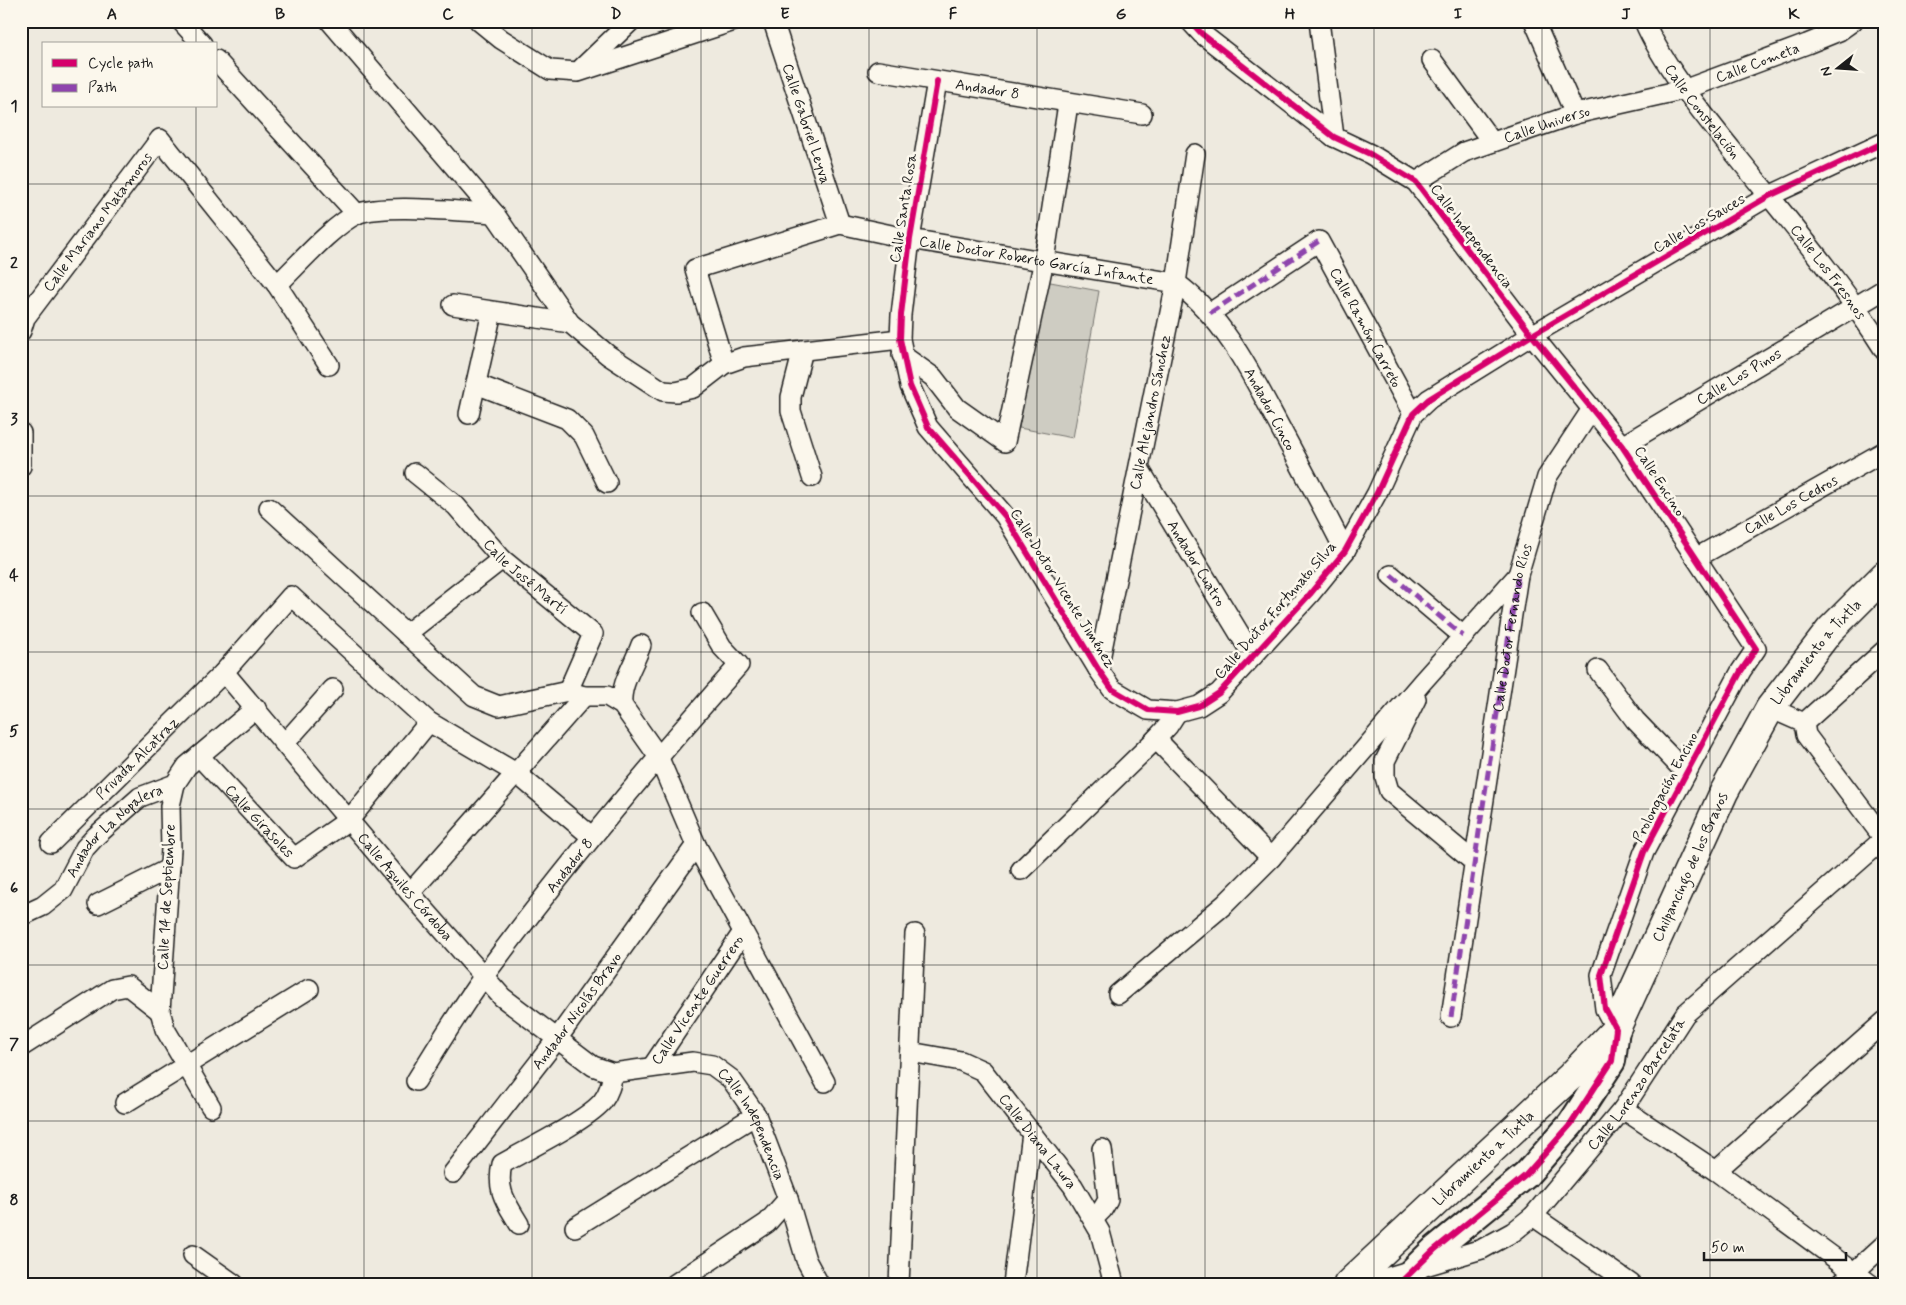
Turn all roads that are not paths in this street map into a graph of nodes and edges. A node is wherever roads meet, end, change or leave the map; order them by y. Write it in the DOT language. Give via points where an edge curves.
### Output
graph roads {
  1 [pos="181,21"];
  2 [pos="330,21"];
  3 [pos="479,21"];
  4 [pos="631,21"];
  5 [pos="734,21"];
  6 [pos="773,21"];
  7 [pos="1190,21"];
  8 [pos="1319,21"];
  9 [pos="1534,21"];
  10 [pos="1644,21"];
  11 [pos="1841,24"];
  12 [pos="200,42"];
  13 [pos="1432,60"];
  14 [pos="218,62"];
  15 [pos="878,71"];
  16 [pos="578,72"];
  17 [pos="937,81"];
  18 [pos="1686,88"];
  19 [pos="1068,104"];
  20 [pos="1142,114"];
  21 [pos="1575,114"];
  22 [pos="1334,137"];
  23 [pos="1492,142"];
  24 [pos="1885,142"];
  25 [pos="1195,154"];
  26 [pos="1416,182"];
  27 [pos="1769,196"];
  28 [pos="494,213"];
  29 [pos="357,214"];
  30 [pos="840,224"];
  31 [pos="910,239"];
  32 [pos="1044,260"];
  33 [pos="1176,283"];
  34 [pos="278,285"];
  35 [pos="1885,289"];
  36 [pos="452,305"];
  37 [pos="1856,305"];
  38 [pos="492,312"];
  39 [pos="1210,313"];
  40 [pos="23,322"];
  41 [pos="570,323"];
  42 [pos="1532,335"];
  43 [pos="901,347"];
  44 [pos="803,350"];
  45 [pos="1885,351"];
  46 [pos="724,364"];
  47 [pos="329,365"];
  48 [pos="476,384"];
  49 [pos="1592,409"];
  50 [pos="469,414"];
  51 [pos="1413,414"];
  52 [pos="21,433"];
  53 [pos="1622,446"];
  54 [pos="1885,452"];
  55 [pos="21,466"];
  56 [pos="1140,470"];
  57 [pos="415,473"];
  58 [pos="812,477"];
  59 [pos="607,483"];
  60 [pos="269,508"];
  61 [pos="1346,551"];
  62 [pos="1696,558"];
  63 [pos="502,559"];
  64 [pos="1391,575"];
  65 [pos="1518,575"];
  66 [pos="1885,576"];
  67 [pos="702,613"];
  68 [pos="406,634"];
  69 [pos="1463,636"];
  70 [pos="640,645"];
  71 [pos="1756,649"];
  72 [pos="1885,650"];
  73 [pos="1253,656"];
  74 [pos="1098,670"];
  75 [pos="1598,670"];
  76 [pos="224,672"];
  77 [pos="1423,681"];
  78 [pos="333,690"];
  79 [pos="576,694"];
  80 [pos="622,705"];
  81 [pos="256,708"];
  82 [pos="1770,708"];
  83 [pos="1176,712"];
  84 [pos="429,722"];
  85 [pos="1804,724"];
  86 [pos="1156,739"];
  87 [pos="285,743"];
  88 [pos="199,756"];
  89 [pos="658,756"];
  90 [pos="516,773"];
  91 [pos="1686,773"];
  92 [pos="175,784"];
  93 [pos="350,819"];
  94 [pos="591,836"];
  95 [pos="1885,839"];
  96 [pos="51,844"];
  97 [pos="696,845"];
  98 [pos="1270,858"];
  99 [pos="1474,862"];
  100 [pos="170,868"];
  101 [pos="1021,870"];
  102 [pos="410,893"];
  103 [pos="98,904"];
  104 [pos="21,913"];
  105 [pos="744,932"];
  106 [pos="915,934"];
  107 [pos="483,978"];
  108 [pos="309,989"];
  109 [pos="1118,994"];
  110 [pos="160,1011"];
  111 [pos="1451,1017"];
  112 [pos="1885,1022"];
  113 [pos="1616,1029"];
  114 [pos="557,1039"];
  115 [pos="21,1047"];
  116 [pos="910,1052"];
  117 [pos="186,1064"];
  118 [pos="652,1067"];
  119 [pos="613,1073"];
  120 [pos="416,1081"];
  121 [pos="825,1082"];
  122 [pos="125,1103"];
  123 [pos="211,1107"];
  124 [pos="1622,1109"];
  125 [pos="756,1115"];
  126 [pos="1032,1133"];
  127 [pos="1102,1149"];
  128 [pos="1716,1172"];
  129 [pos="454,1173"];
  130 [pos="788,1199"];
  131 [pos="1533,1216"];
  132 [pos="1093,1219"];
  133 [pos="519,1224"];
  134 [pos="575,1227"];
  135 [pos="1885,1244"];
  136 [pos="193,1255"];
  137 [pos="1848,1278"];
  138 [pos="1412,1279"];
  139 [pos="234,1284"];
  140 [pos="675,1284"];
  141 [pos="819,1284"];
  142 [pos="898,1284"];
  143 [pos="1013,1284"];
  144 [pos="1114,1284"];
  145 [pos="1348,1284"];
  146 [pos="1365,1284"];
  147 [pos="1631,1284"];
  148 [pos="1870,1284"];
  1 -- 12 [label="street"];
  2 -- 28 [label="street"];
  3 -- 16 [label="street" via="550,70"];
  4 -- 16 [label="street"];
  5 -- 16 [label="street"];
  6 -- 30 [label="street, Calle Gabriel Leyva"];
  7 -- 22 [label="street, Calle Independencia" via="1202,34"];
  8 -- 22 [label="street"];
  9 -- 21 [label="street"];
  10 -- 18 [label="street, Calle Constelación" via="1651,37"];
  11 -- 18 [label="street, Calle Cometa"];
  13 -- 23 [label="street"];
  14 -- 29 [label="street"];
  15 -- 17 [label="street, Andador 8"];
  17 -- 19 [label="street, Andador 8"];
  17 -- 31 [label="street, Calle Santa Rosa"];
  18 -- 21 [label="street, Calle Universo"];
  18 -- 27 [label="street, Calle Constelación"];
  19 -- 20 [label="street, Andador 8"];
  19 -- 32 [label="street"];
  21 -- 23 [label="street, Calle Universo"];
  22 -- 26 [label="street, Calle Independencia"];
  23 -- 26 [label="street, Calle Universo" via="1464,152"];
  24 -- 27 [label="street, Calle Los Sauces"];
  25 -- 33 [label="street, Calle Alejandro Sánchez"];
  26 -- 42 [label="street, Calle Independencia"];
  27 -- 37 [label="street, Calle Los Fresnos"];
  27 -- 42 [label="street, Calle Los Sauces"];
  28 -- 29 [label="street" via="377,208"];
  28 -- 41 [label="street"];
  29 -- 34 [label="street" via="343,223"];
  30 -- 31 [label="street, Calle Doctor Roberto García Infante"];
  30 -- 46 [label="street, Calle Doctor Roberto García Infante" via="695,269"];
  31 -- 32 [label="street, Calle Doctor Roberto García Infante"];
  31 -- 43 [label="street, Calle Santa Rosa"];
  32 -- 33 [label="street, Calle Doctor Roberto García Infante"];
  32 -- 43 [label="street" via="1005,442 957,408 933,377"];
  33 -- 39 [label="street, Andador Cinco" via="1196,297"];
  33 -- 56 [label="street, Calle Alejandro Sánchez"];
  34 -- 40 [label="street, Calle Mariano Matamoros" via="160,139"];
  34 -- 47 [label="street"];
  35 -- 37 [label="street, Calle Los Pinos"];
  36 -- 38 [label="street"];
  37 -- 45 [label="street, Calle Los Fresnos"];
  37 -- 53 [label="street, Calle Los Pinos"];
  38 -- 41 [label="street"];
  38 -- 48 [label="street"];
  39 -- 51 [label="street, Calle Ramón Carreto" via="1319,241"];
  39 -- 61 [label="street, Andador Cinco" via="1261,392"];
  41 -- 46 [label="street" via="608,355 663,391 693,388"];
  42 -- 49 [label="street, Calle Encino"];
  42 -- 51 [label="street, Calle Doctor Fortunato Silva" via="1429,399"];
  43 -- 44 [label="street"];
  43 -- 74 [label="street, Calle Doctor Vicente Jiménez" via="910,386 928,427 1005,516"];
  44 -- 46 [label="street" via="744,357"];
  44 -- 58 [label="street" via="791,397 791,411"];
  48 -- 50 [label="street"];
  48 -- 59 [label="street" via="567,420 584,436"];
  49 -- 53 [label="street, Calle Encino"];
  49 -- 65 [label="street, Calle Doctor Fernando Ríos" via="1547,477"];
  51 -- 61 [label="street, Calle Doctor Fortunato Silva"];
  52 -- 55 [label="street"];
  53 -- 62 [label="street, Calle Encino"];
  54 -- 62 [label="street, Calle Los Cedros"];
  56 -- 73 [label="street, Andador Cuatro"];
  56 -- 74 [label="street, Calle Alejandro Sánchez"];
  57 -- 63 [label="street, Calle José Martí" via="456,506"];
  60 -- 68 [label="street"];
  61 -- 73 [label="street, Calle Doctor Fortunato Silva"];
  62 -- 71 [label="street, Calle Encino"];
  63 -- 68 [label="street"];
  63 -- 79 [label="street, Calle José Martí" via="593,634"];
  64 -- 69 [label="street"];
  65 -- 69 [label="street"];
  65 -- 99 [label="street, Calle Doctor Fernando Ríos"];
  66 -- 82 [label="main road, Libramiento a Tixtla" via="1830,630"];
  67 -- 89 [label="street" via="722,648 739,665"];
  68 -- 79 [label="street" via="474,696 486,702 499,706"];
  69 -- 77 [label="street"];
  70 -- 80 [label="street" via="621,691"];
  71 -- 91 [label="street, Prolongación Encino"];
  72 -- 85 [label="street"];
  73 -- 83 [label="street, Calle Doctor Fortunato Silva" via="1219,693 1199,706"];
  74 -- 83 [label="street, Calle Doctor Vicente Jiménez" via="1112,689 1148,710"];
  75 -- 91 [label="street" via="1635,720"];
  76 -- 81 [label="street, Calle Aquiles Córdoba"];
  76 -- 84 [label="street, Privada Alcatraz" via="291,596"];
  76 -- 96 [label="street, Privada Alcatraz"];
  77 -- 98 [label="street"];
  77 -- 99 [label="street" via="1385,761 1384,777 1390,791"];
  78 -- 87 [label="street"];
  79 -- 80 [label="street" via="607,696"];
  79 -- 90 [label="street"];
  80 -- 89 [label="street"];
  81 -- 87 [label="street, Calle Aquiles Córdoba"];
  81 -- 88 [label="street, Andador La Nopalera"];
  82 -- 85 [label="street"];
  82 -- 113 [label="main road, Chilpancingo de los Bravos" via="1724,792"];
  83 -- 86 [label="street"];
  84 -- 90 [label="street"];
  84 -- 93 [label="street"];
  85 -- 95 [label="street" via="1806,734"];
  86 -- 98 [label="street"];
  86 -- 101 [label="street"];
  87 -- 93 [label="street, Calle Aquiles Córdoba"];
  88 -- 92 [label="street, Andador La Nopalera" via="187,766"];
  88 -- 93 [label="street, Calle Girasoles" via="294,858"];
  89 -- 94 [label="street, Andador 8"];
  89 -- 97 [label="street"];
  90 -- 94 [label="street"];
  90 -- 102 [label="street"];
  91 -- 113 [label="street, Prolongación Encino" via="1644,852 1601,975 1605,1009"];
  92 -- 100 [label="street, Calle 14 de Septiembre" via="170,806"];
  92 -- 104 [label="street, Andador La Nopalera" via="140,797 85,848 63,890 44,906"];
  93 -- 102 [label="street, Calle Aquiles Córdoba"];
  94 -- 107 [label="street, Andador 8"];
  95 -- 124 [label="street, Calle Lorenzo Barcelata" via="1685,1014"];
  97 -- 105 [label="street"];
  97 -- 114 [label="street, Andador Nicolás Bravo"];
  98 -- 109 [label="street" via="1226,904"];
  99 -- 111 [label="street, Calle Doctor Fernando Ríos"];
  100 -- 103 [label="street"];
  100 -- 110 [label="street, Calle 14 de Septiembre"];
  102 -- 107 [label="street, Calle Aquiles Córdoba"];
  105 -- 118 [label="street, Calle Vicente Guerrero"];
  105 -- 121 [label="street"];
  106 -- 116 [label="street"];
  107 -- 114 [label="street, Calle Aquiles Córdoba" via="502,998"];
  107 -- 120 [label="street, Andador 8"];
  108 -- 117 [label="street"];
  110 -- 115 [label="street" via="128,986 112,989"];
  110 -- 117 [label="street" via="165,1029"];
  112 -- 128 [label="street"];
  113 -- 138 [label="street" via="1612,1061 1571,1124 1526,1175 1434,1250"];
  113 -- 145 [label="main road, Libramiento a Tixtla" via="1571,1076"];
  114 -- 119 [label="street, Calle Aquiles Córdoba" via="593,1066"];
  114 -- 129 [label="street, Andador Nicolás Bravo"];
  116 -- 126 [label="street, Calle Diana Laura" via="961,1061 984,1070"];
  116 -- 142 [label="street"];
  117 -- 122 [label="street"];
  117 -- 123 [label="street"];
  118 -- 119 [label="street, Calle Independencia"];
  118 -- 125 [label="street, Calle Independencia" via="693,1062 712,1065 732,1079"];
  119 -- 133 [label="street" via="610,1088 602,1102 502,1164 499,1180 502,1196"];
  124 -- 128 [label="street"];
  124 -- 131 [label="street, Calle Lorenzo Barcelata"];
  125 -- 130 [label="street, Calle Independencia"];
  125 -- 134 [label="street"];
  126 -- 132 [label="street, Calle Diana Laura" via="1073,1186"];
  126 -- 143 [label="street"];
  127 -- 132 [label="street" via="1108,1200"];
  128 -- 137 [label="street"];
  130 -- 140 [label="street" via="767,1223"];
  130 -- 141 [label="street, Calle Independencia" via="806,1260"];
  131 -- 138 [label="street, Calle Lorenzo Barcelata" via="1514,1232 1482,1249"];
  131 -- 147 [label="street"];
  132 -- 144 [label="street, Calle Diana Laura" via="1100,1232"];
  135 -- 137 [label="street"];
  136 -- 139 [label="street"];
  137 -- 148 [label="street"];
  138 -- 146 [label="street, Calle Lorenzo Barcelata"];
}
